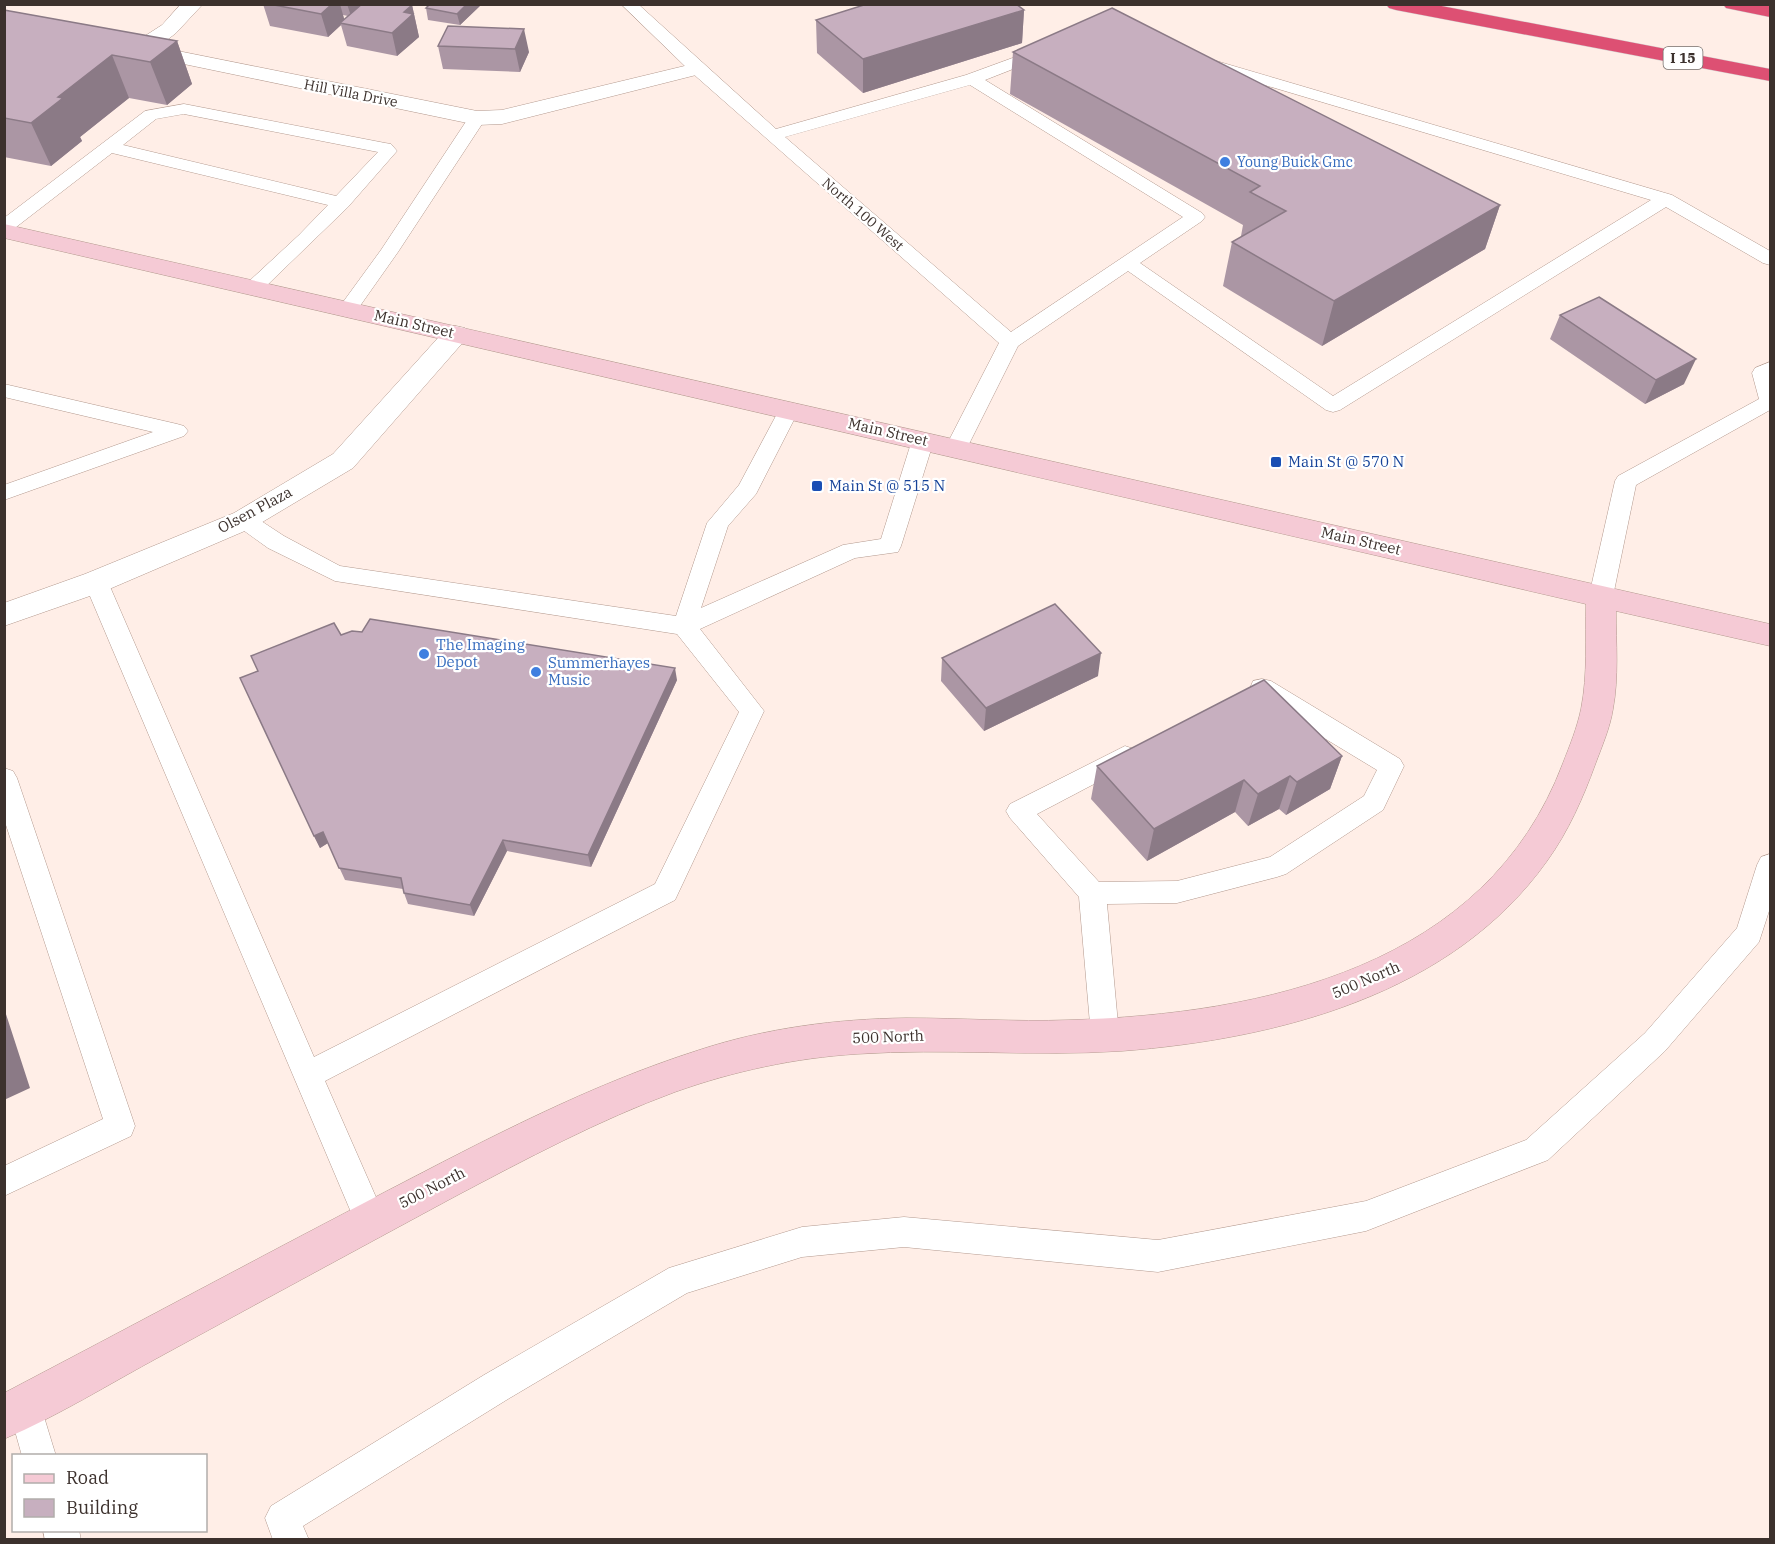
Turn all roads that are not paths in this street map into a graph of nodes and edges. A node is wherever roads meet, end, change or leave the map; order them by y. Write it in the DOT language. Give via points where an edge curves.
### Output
graph roads {
  1 [pos="194,4"];
  2 [pos="628,4"];
  3 [pos="1396,4"];
  4 [pos="1733,4"];
  5 [pos="1770,11"];
  6 [pos="117,45"];
  7 [pos="1055,47"];
  8 [pos="140,50"];
  9 [pos="1188,58"];
  10 [pos="697,69"];
  11 [pos="1770,75"];
  12 [pos="972,79"];
  13 [pos="477,118"];
  14 [pos="772,135"];
  15 [pos="109,147"];
  16 [pos="1665,199"];
  17 [pos="342,203"];
  18 [pos="4,229"];
  19 [pos="1770,259"];
  20 [pos="1128,263"];
  21 [pos="252,289"];
  22 [pos="348,309"];
  23 [pos="456,334"];
  24 [pos="1010,342"];
  25 [pos="1770,368"];
  26 [pos="4,390"];
  27 [pos="1770,402"];
  28 [pos="789,410"];
  29 [pos="923,440"];
  30 [pos="956,448"];
  31 [pos="4,493"];
  32 [pos="244,520"];
  33 [pos="96,582"];
  34 [pos="1601,597"];
  35 [pos="4,615"];
  36 [pos="684,626"];
  37 [pos="1770,635"];
  38 [pos="1238,698"];
  39 [pos="1144,746"];
  40 [pos="4,778"];
  41 [pos="1770,865"];
  42 [pos="1092,893"];
  43 [pos="1105,1035"];
  44 [pos="307,1075"];
  45 [pos="4,1182"];
  46 [pos="370,1220"];
  47 [pos="15,1412"];
  48 [pos="38,1454"];
  49 [pos="291,1539"];
  1 -- 8 [label="street"];
  2 -- 10 [label="lane, North 100 West"];
  3 -- 11 [label="highway, I 15"];
  4 -- 5 [label="highway"];
  6 -- 8 [label="street, Hill Villa Drive"];
  7 -- 12 [label="lane"];
  8 -- 13 [label="street, Hill Villa Drive"];
  9 -- 16 [label="lane"];
  10 -- 13 [label="street, Hill Villa Drive" via="502,117"];
  10 -- 14 [label="lane, North 100 West"];
  12 -- 14 [label="lane"];
  12 -- 20 [label="lane" via="1196,217"];
  13 -- 22 [label="lane"];
  14 -- 24 [label="lane, North 100 West"];
  15 -- 17 [label="lane"];
  15 -- 17 [label="lane" via="151,116 184,109 385,148 388,151"];
  15 -- 18 [label="lane"];
  16 -- 19 [label="lane"];
  16 -- 20 [label="lane" via="1333,405"];
  17 -- 21 [label="lane"];
  18 -- 21 [label="main road, Main Street"];
  20 -- 24 [label="lane"];
  21 -- 22 [label="main road, Main Street"];
  22 -- 23 [label="main road, Main Street"];
  23 -- 28 [label="main road, Main Street"];
  23 -- 32 [label="street, Olsen Plaza" via="343,461"];
  24 -- 30 [label="lane"];
  25 -- 27 [label="lane" via="1762,373"];
  26 -- 31 [label="lane" via="177,431"];
  27 -- 34 [label="lane" via="1626,481"];
  28 -- 29 [label="main road, Main Street"];
  28 -- 36 [label="lane" via="748,489 718,523"];
  29 -- 30 [label="main road, Main Street"];
  29 -- 36 [label="lane" via="890,546 851,551"];
  30 -- 34 [label="main road, Main Street"];
  32 -- 33 [label="street, Olsen Plaza"];
  32 -- 36 [label="lane" via="335,573"];
  33 -- 35 [label="street, Olsen Plaza"];
  33 -- 44 [label="lane"];
  34 -- 37 [label="main road, Main Street"];
  34 -- 43 [label="main road, 500 North" via="1598,703 1589,736 1570,789 1544,840 1523,870 1494,897 1456,930 1407,963 1350,989 1254,1017"];
  36 -- 44 [label="lane" via="752,711 665,892"];
  38 -- 42 [label="lane" via="1259,687 1391,766 1374,803 1277,866 1177,892"];
  39 -- 42 [label="lane" via="1019,811"];
  40 -- 45 [label="lane" via="120,1126"];
  41 -- 49 [label="lane" via="1749,934 1655,1042 1537,1150 1366,1216 1158,1256 904,1232 802,1242 680,1279 284,1518"];
  42 -- 43 [label="lane"];
  43 -- 46 [label="main road, 500 North" via="854,1037 755,1052 702,1066 600,1106"];
  44 -- 46 [label="lane"];
  46 -- 47 [label="main road, 500 North"];
  47 -- 48 [label="lane"];
}
